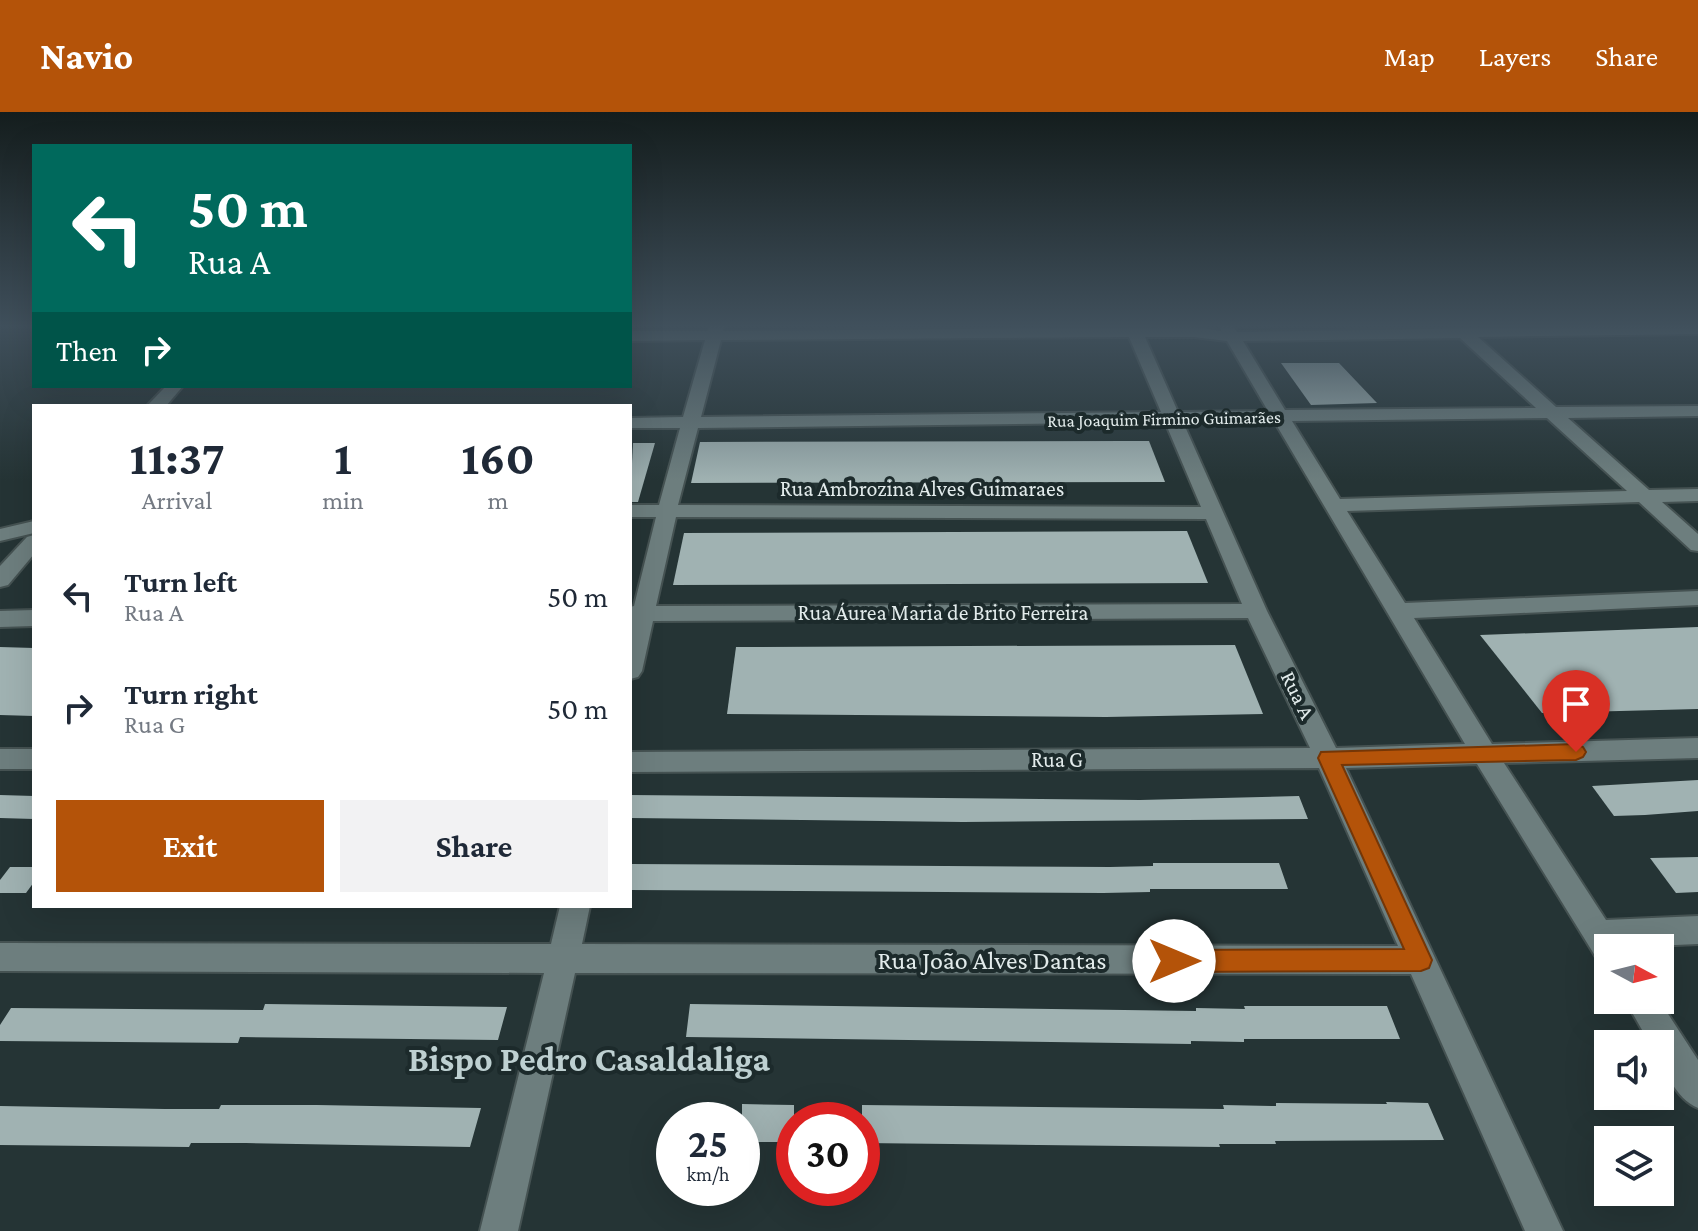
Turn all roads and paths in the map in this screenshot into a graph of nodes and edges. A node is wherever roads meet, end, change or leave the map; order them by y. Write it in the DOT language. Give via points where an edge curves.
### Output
graph roads {
  1 [pos="703,377"];
  2 [pos="1154,377"];
  3 [pos="1256,377"];
  4 [pos="1513,377"];
  5 [pos="173,388"];
  6 [pos="158,404"];
  7 [pos="1698,411"];
  8 [pos="1552,413"];
  9 [pos="1279,417"];
  10 [pos="1171,419"];
  11 [pos="632,423"];
  12 [pos="691,423"];
  13 [pos="1698,495"];
  14 [pos="1644,496"];
  15 [pos="1333,505"];
  16 [pos="632,511"];
  17 [pos="667,511"];
  18 [pos="1215,513"];
  19 [pos="32,527"];
  20 [pos="0,535"];
  21 [pos="32,543"];
  22 [pos="1698,545"];
  23 [pos="0,580"];
  24 [pos="1698,598"];
  25 [pos="1256,611"];
  26 [pos="1397,611"];
  27 [pos="637,614"];
  28 [pos="32,618"];
  29 [pos="0,619"];
  30 [pos="632,655"];
  31 [pos="1698,748"];
  32 [pos="1485,755"];
  33 [pos="1328,758"];
  34 [pos="0,759"];
  35 [pos="32,759"];
  36 [pos="632,762"];
  37 [pos="575,908"];
  38 [pos="1698,930"];
  39 [pos="1599,934"];
  40 [pos="1663,934"];
  41 [pos="0,957"];
  42 [pos="563,958"];
  43 [pos="1421,960"];
  44 [pos="1650,1014"];
  45 [pos="1698,1091"];
  46 [pos="499,1231"];
  47 [pos="1544,1231"];
  1 -- 12 [label="street"];
  2 -- 10 [label="street, Rua A"];
  3 -- 9 [label="street"];
  4 -- 8 [label="street"];
  5 -- 6 [label="street"];
  7 -- 8 [label="street, Rua Joaquim Firmino Guimarães"];
  8 -- 9 [label="street, Rua Joaquim Firmino Guimarães"];
  8 -- 14 [label="street"];
  9 -- 10 [label="street, Rua Joaquim Firmino Guimarães"];
  9 -- 15 [label="street"];
  10 -- 12 [label="street, Rua Joaquim Firmino Guimarães"];
  10 -- 18 [label="street, Rua A"];
  11 -- 12 [label="street, Rua Joaquim Firmino Guimarães"];
  12 -- 17 [label="street"];
  13 -- 14 [label="street"];
  14 -- 15 [label="street"];
  14 -- 22 [label="street"];
  15 -- 26 [label="street"];
  16 -- 17 [label="street, Rua Ambrozina Alves Guimaraes"];
  17 -- 18 [label="street, Rua Ambrozina Alves Guimaraes"];
  17 -- 27 [label="street"];
  18 -- 25 [label="street, Rua A"];
  19 -- 20 [label="street"];
  21 -- 23 [label="street"];
  24 -- 26 [label="street"];
  25 -- 27 [label="street, Rua Áurea Maria de Brito Ferreira"];
  25 -- 33 [label="street, Rua A"];
  26 -- 32 [label="street"];
  27 -- 30 [label="street"];
  28 -- 29 [label="street"];
  31 -- 32 [label="street, Rua G"];
  32 -- 33 [label="street, Rua G"];
  32 -- 39 [label="street"];
  33 -- 36 [label="street, Rua G"];
  33 -- 43 [label="street, Rua A"];
  34 -- 35 [label="street"];
  37 -- 42 [label="street"];
  38 -- 40 [label="street"];
  41 -- 42 [label="street, Rua João Alves Dantas"];
  42 -- 43 [label="street, Rua João Alves Dantas"];
  42 -- 46 [label="street"];
  43 -- 47 [label="street, Rua A"];
  44 -- 45 [label="street"];
}
